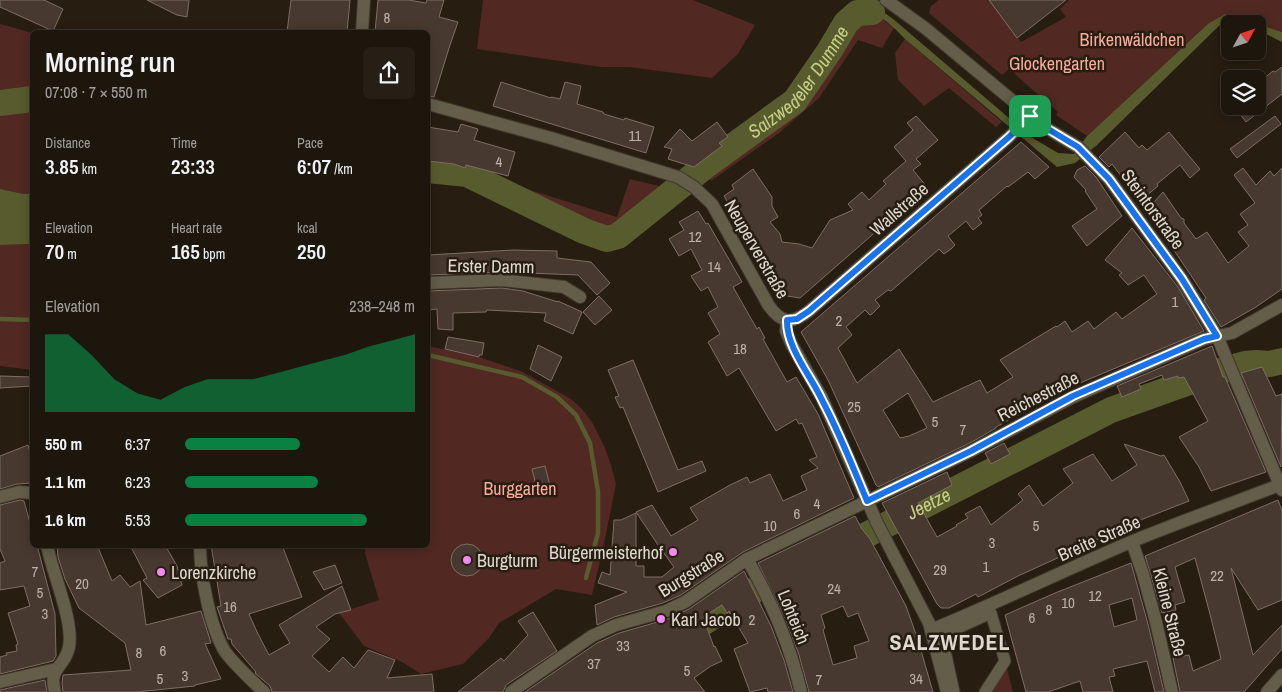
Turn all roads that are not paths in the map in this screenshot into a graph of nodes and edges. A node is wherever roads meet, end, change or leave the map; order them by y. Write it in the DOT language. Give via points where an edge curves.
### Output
graph roads {
  1 [pos="364,0"];
  2 [pos="886,0"];
  3 [pos="904,5"];
  4 [pos="362,30"];
  5 [pos="430,105"];
  6 [pos="1030,116"];
  7 [pos="430,283"];
  8 [pos="580,297"];
  9 [pos="1282,305"];
  10 [pos="787,320"];
  11 [pos="1217,336"];
  12 [pos="1281,486"];
  13 [pos="30,493"];
  14 [pos="0,498"];
  15 [pos="867,501"];
  16 [pos="1132,542"];
  17 [pos="48,548"];
  18 [pos="200,548"];
  19 [pos="747,559"];
  20 [pos="931,630"];
  21 [pos="56,669"];
  22 [pos="1282,675"];
  23 [pos="0,682"];
  24 [pos="55,692"];
  25 [pos="264,692"];
  26 [pos="510,692"];
  27 [pos="801,692"];
  28 [pos="947,692"];
  29 [pos="954,692"];
  30 [pos="985,692"];
  31 [pos="1172,692"];
  32 [pos="1267,692"];
  1 -- 4 [label="street"];
  2 -- 3 [label="street, Steintorstraße"];
  3 -- 6 [label="street, Steintorstraße" via="925,28"];
  5 -- 10 [label="street, Neuperverstraße" via="678,177 706,197 773,311"];
  6 -- 10 [label="street, Wallstraße" via="809,311 797,319"];
  6 -- 11 [label="street, Steintorstraße" via="1078,147 1109,179 1172,264"];
  7 -- 8 [label="street, Erster Damm" via="502,280 564,288"];
  9 -- 11 [label="street, Reichestraße" via="1232,333"];
  10 -- 15 [label="street, Neuperverstraße" via="786,331 792,345 828,412"];
  11 -- 12 [label="street, Steintorstraße"];
  11 -- 15 [label="street, Reichestraße" via="1073,396 971,451"];
  12 -- 16 [label="street, Breite Straße" via="1212,509"];
  13 -- 14 [label="street" via="19,492"];
  15 -- 19 [label="street, Burgstraße"];
  15 -- 20 [label="street, Neuperverstraße"];
  16 -- 20 [label="street, Breite Straße"];
  16 -- 31 [label="street, Kleine Straße"];
  17 -- 21 [label="street" via="68,628 69,646"];
  18 -- 25 [label="street" via="208,605 222,645"];
  19 -- 26 [label="street, Burgstraße" via="685,602 592,636"];
  19 -- 27 [label="street, Lohteich" via="785,638"];
  20 -- 28 [label="street, Neuperverstraße"];
  21 -- 23 [label="street"];
  21 -- 24 [label="street" via="52,679"];
  22 -- 32 [label="street"];
  29 -- 30 [label="street" via="945,639 949,632 991,613 1005,661"];
}
